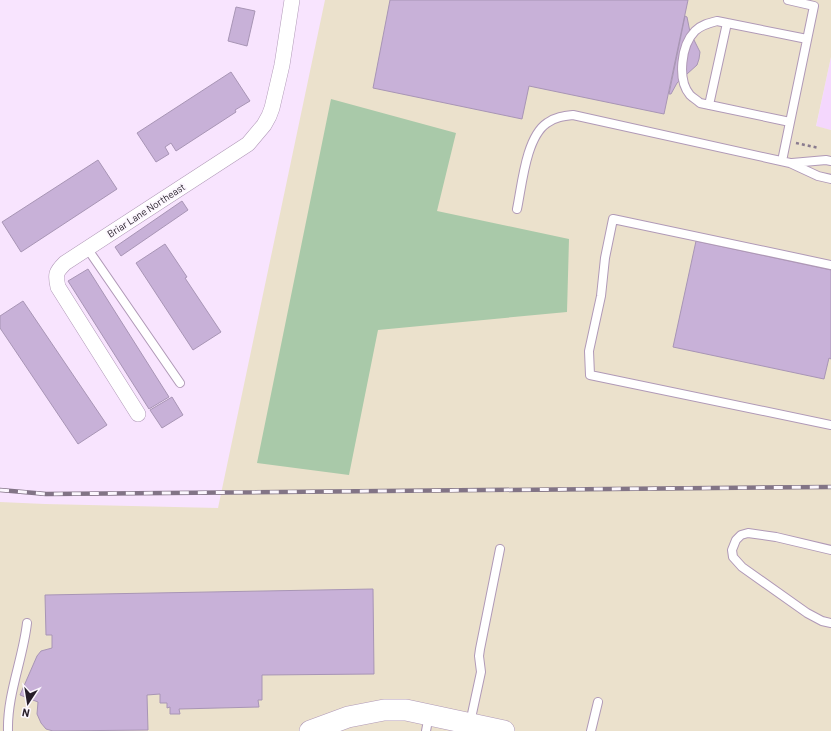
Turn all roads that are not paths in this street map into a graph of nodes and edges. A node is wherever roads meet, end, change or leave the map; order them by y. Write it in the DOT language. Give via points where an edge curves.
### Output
graph roads {
  1 [pos="292,0"];
  2 [pos="788,0"];
  3 [pos="727,22"];
  4 [pos="808,39"];
  5 [pos="709,104"];
  6 [pos="790,122"];
  7 [pos="831,161"];
  8 [pos="786,162"];
  9 [pos="831,179"];
  10 [pos="517,209"];
  11 [pos="87,248"];
  12 [pos="831,265"];
  13 [pos="180,383"];
  14 [pos="138,414"];
  15 [pos="831,425"];
  16 [pos="500,549"];
  17 [pos="831,550"];
  18 [pos="27,622"];
  19 [pos="831,623"];
  20 [pos="598,702"];
  21 [pos="428,723"];
  22 [pos="458,723"];
  23 [pos="8,731"];
  24 [pos="310,731"];
  25 [pos="504,731"];
  26 [pos="591,731"];
  1 -- 11 [label="street, Briar Lane Northeast" via="282,65 272,108 264,125 248,144"];
  2 -- 4 [label="lane" via="814,6"];
  3 -- 4 [label="lane"];
  3 -- 5 [label="lane"];
  3 -- 5 [label="lane" via="705,24 694,31 683,57 684,85 700,103"];
  4 -- 6 [label="lane"];
  5 -- 6 [label="lane"];
  6 -- 8 [label="lane" via="786,141"];
  7 -- 8 [label="lane"];
  8 -- 9 [label="lane"];
  8 -- 10 [label="lane" via="573,115 559,116 546,123 529,148"];
  11 -- 13 [label="lane"];
  11 -- 14 [label="street, Briar Lane Northeast" via="57,270 58,287"];
  12 -- 15 [label="lane" via="613,219 589,351 590,375"];
  16 -- 22 [label="lane" via="480,649 481,672"];
  17 -- 19 [label="lane" via="748,533 736,540 732,550 733,557 742,567 807,613"];
  18 -- 23 [label="lane" via="8,714"];
  20 -- 26 [label="lane"];
  21 -- 22 [label="street"];
  21 -- 24 [label="street" via="406,710 384,710 348,717"];
  22 -- 25 [label="street"];
}
